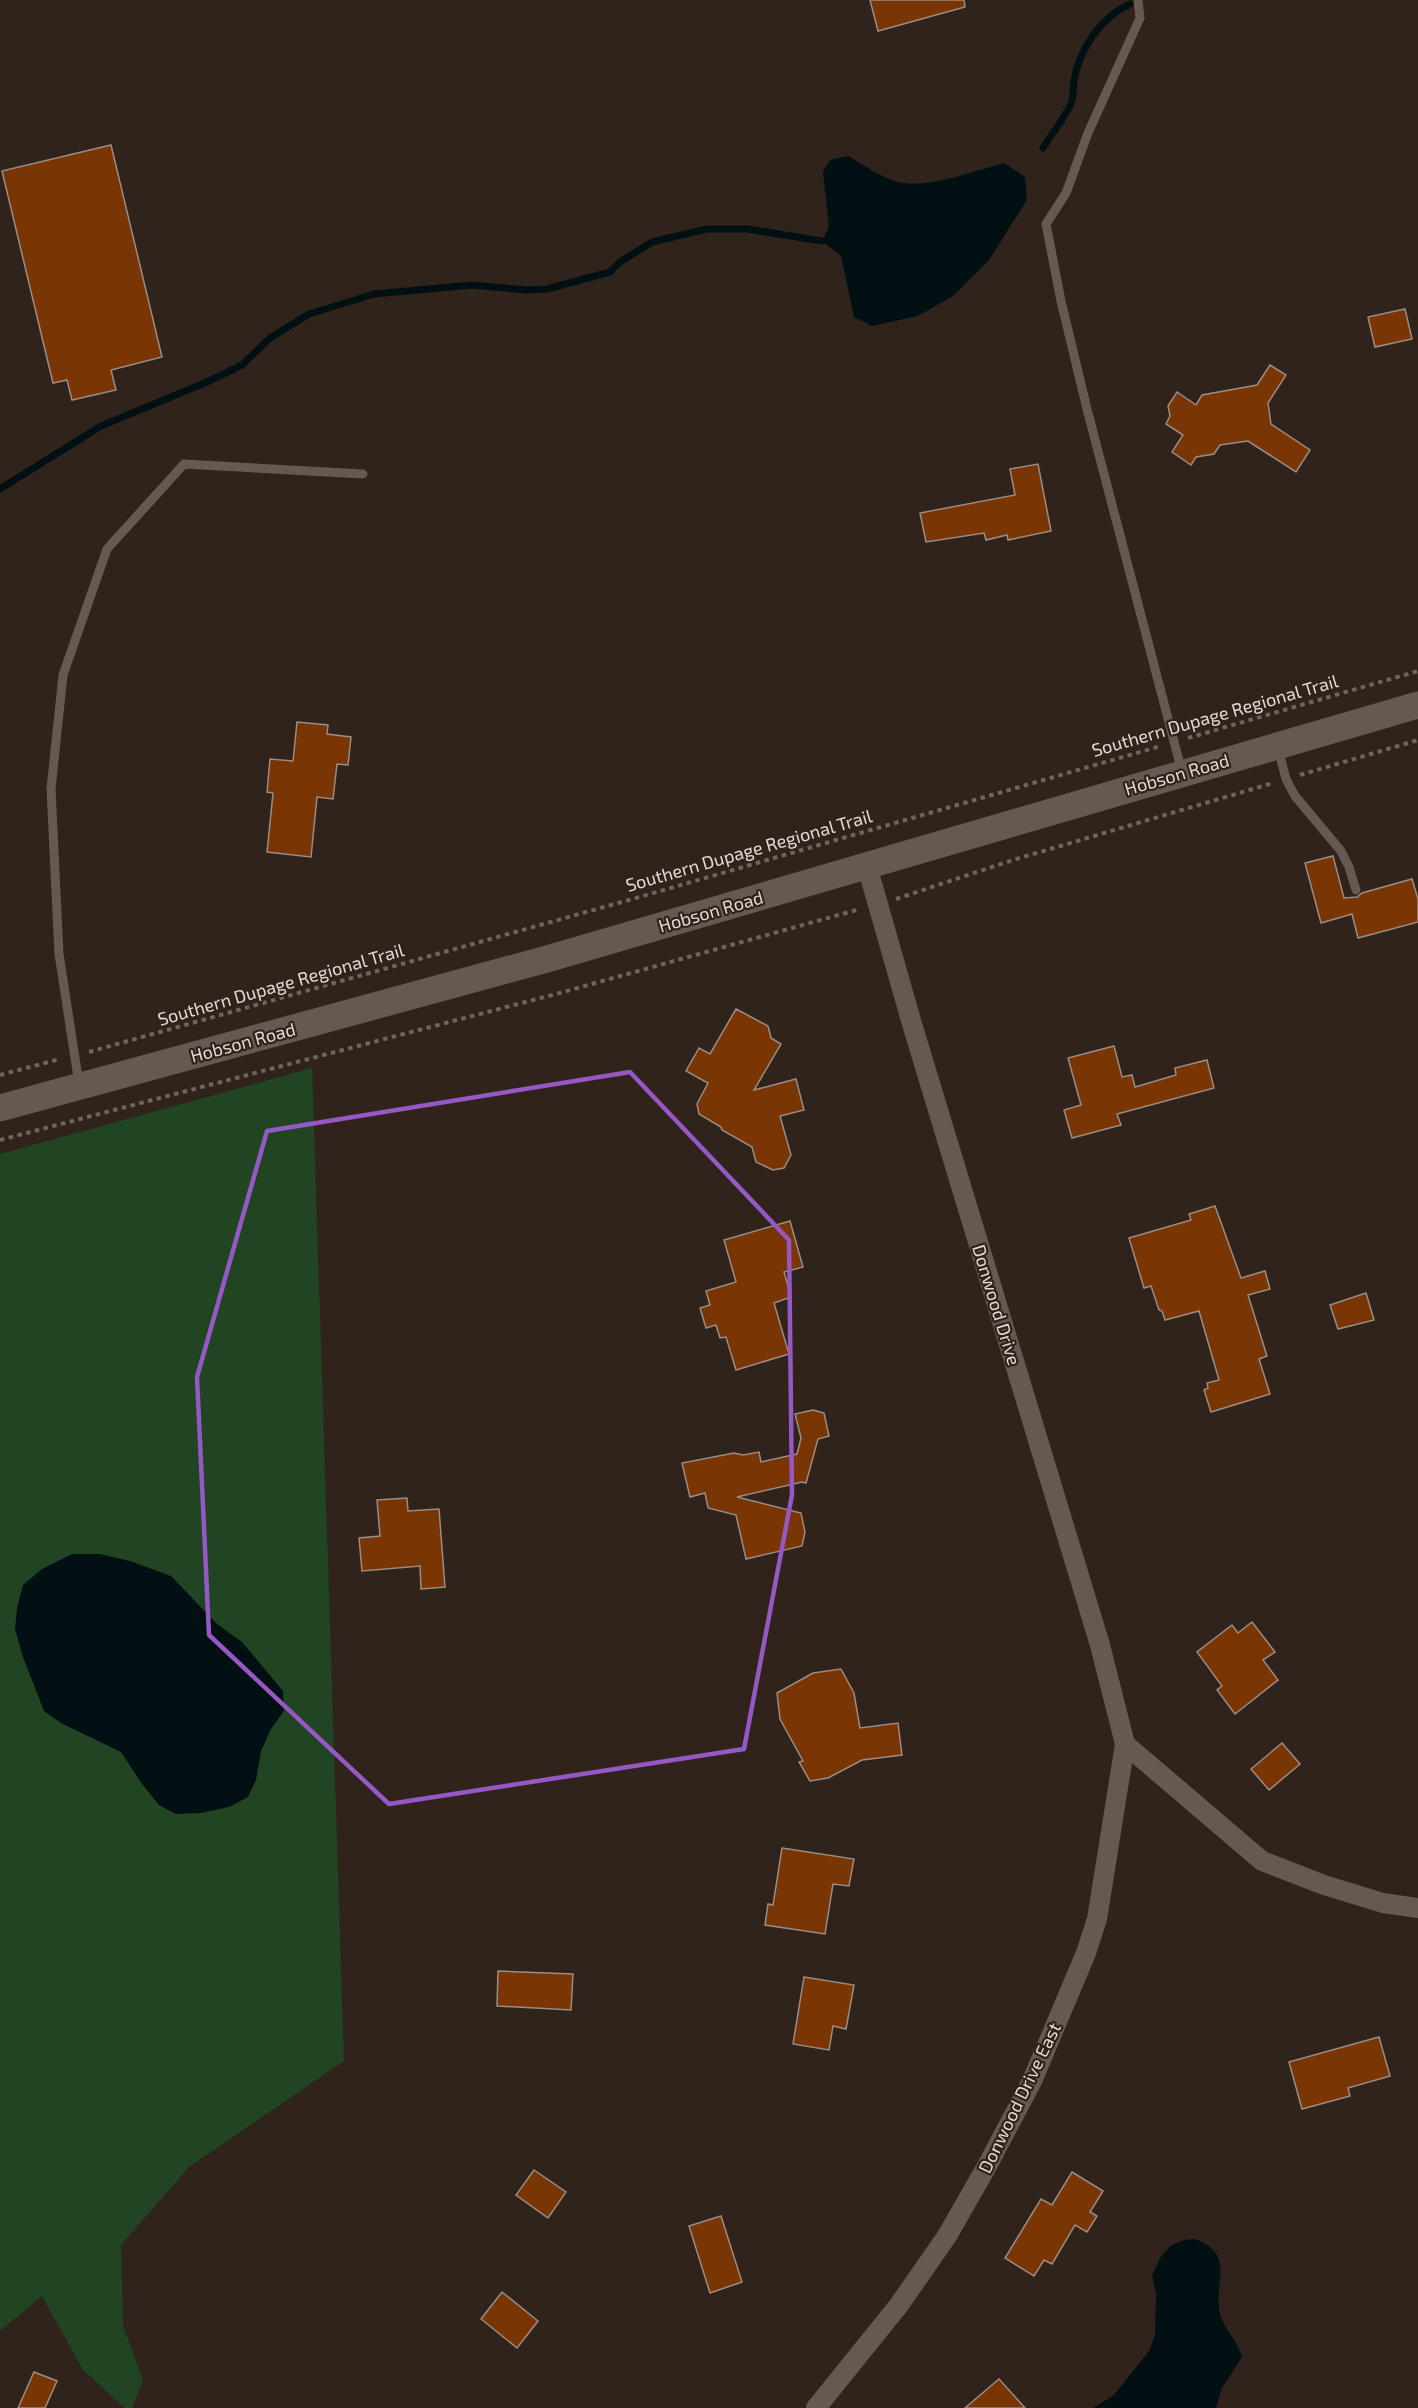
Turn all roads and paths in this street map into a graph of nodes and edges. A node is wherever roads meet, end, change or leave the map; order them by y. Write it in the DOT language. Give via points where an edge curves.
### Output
graph roads {
  1 [pos="1138,0"];
  2 [pos="363,474"];
  3 [pos="1418,671"];
  4 [pos="1418,705"];
  5 [pos="1418,740"];
  6 [pos="1173,742"];
  7 [pos="1277,746"];
  8 [pos="1183,774"];
  9 [pos="1286,779"];
  10 [pos="867,866"];
  11 [pos="1356,890"];
  12 [pos="896,899"];
  13 [pos="850,912"];
  14 [pos="86,1053"];
  15 [pos="60,1059"];
  16 [pos="0,1075"];
  17 [pos="80,1087"];
  18 [pos="0,1108"];
  19 [pos="0,1140"];
  20 [pos="1125,1744"];
  21 [pos="1418,1908"];
  22 [pos="816,2408"];
  1 -- 6 [label="lane" via="1140,18 1065,193 1046,224 1087,409"];
  2 -- 17 [label="lane" via="184,464 108,549 63,675 51,789 59,954"];
  3 -- 6 [label="path, Southern Dupage Regional Trail"];
  4 -- 7 [label="main road, Hobson Road"];
  5 -- 9 [label="path"];
  6 -- 8 [label="lane"];
  6 -- 14 [label="path, Southern Dupage Regional Trail"];
  7 -- 8 [label="main road, Hobson Road"];
  7 -- 9 [label="lane"];
  8 -- 10 [label="main road, Hobson Road"];
  9 -- 11 [label="lane" via="1305,811 1341,851"];
  9 -- 12 [label="path"];
  10 -- 17 [label="main road, Hobson Road" via="535,963"];
  10 -- 20 [label="street, Donwood Drive" via="1100,1645"];
  13 -- 19 [label="path" via="556,994"];
  15 -- 16 [label="path"];
  17 -- 18 [label="main road, Hobson Road"];
  20 -- 21 [label="street" via="1262,1861 1324,1886 1383,1903"];
  20 -- 22 [label="street, Donwood Drive East" via="1097,1919 1070,1995 1032,2080 947,2236 899,2305"];
}
